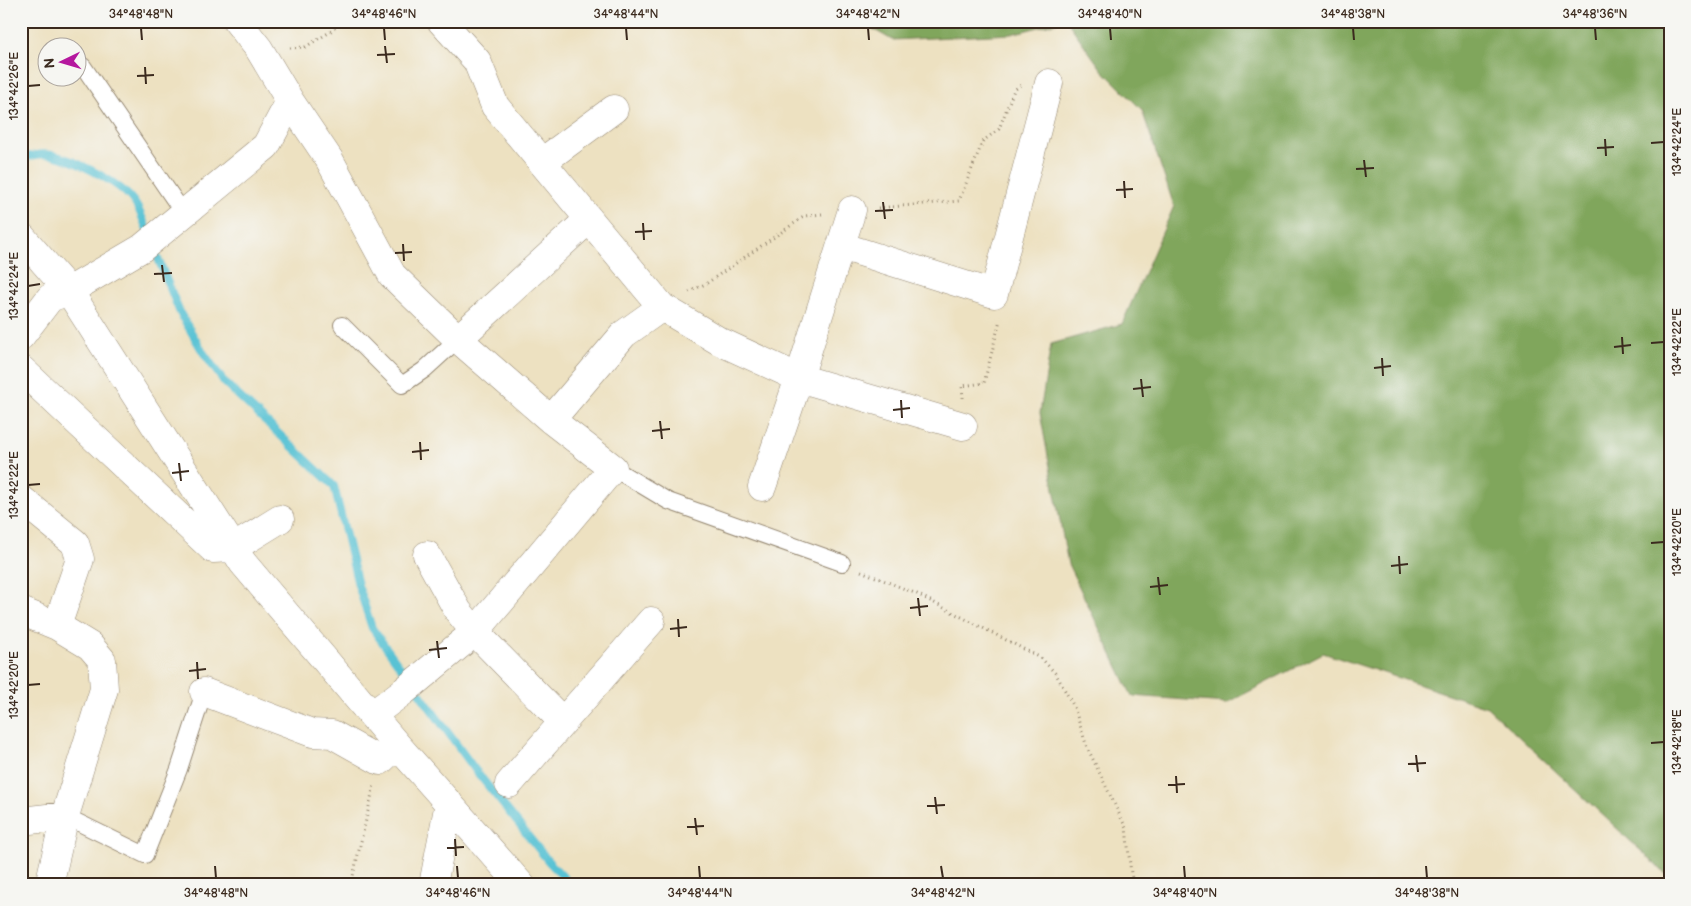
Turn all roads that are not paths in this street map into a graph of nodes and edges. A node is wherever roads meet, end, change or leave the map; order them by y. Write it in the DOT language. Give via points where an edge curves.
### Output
graph roads {
  1 [pos="237,21"];
  2 [pos="441,21"];
  3 [pos="88,74"];
  4 [pos="1048,83"];
  5 [pos="290,101"];
  6 [pos="614,109"];
  7 [pos="542,162"];
  8 [pos="852,210"];
  9 [pos="590,219"];
  10 [pos="175,221"];
  11 [pos="21,236"];
  12 [pos="841,246"];
  13 [pos="69,291"];
  14 [pos="662,307"];
  15 [pos="342,325"];
  16 [pos="21,336"];
  17 [pos="458,340"];
  18 [pos="21,369"];
  19 [pos="799,378"];
  20 [pos="551,420"];
  21 [pos="963,426"];
  22 [pos="613,468"];
  23 [pos="762,487"];
  24 [pos="21,499"];
  25 [pos="280,519"];
  26 [pos="233,548"];
  27 [pos="427,555"];
  28 [pos="842,563"];
  29 [pos="21,611"];
  30 [pos="651,621"];
  31 [pos="56,626"];
  32 [pos="475,632"];
  33 [pos="204,692"];
  34 [pos="372,714"];
  35 [pos="563,722"];
  36 [pos="388,753"];
  37 [pos="510,784"];
  38 [pos="449,803"];
  39 [pos="65,816"];
  40 [pos="21,821"];
  41 [pos="49,885"];
  42 [pos="433,885"];
  43 [pos="521,885"];
  1 -- 5 [label="street" via="259,49"];
  2 -- 7 [label="street" via="477,60 496,106"];
  3 -- 10 [label="lane"];
  4 -- 12 [label="street" via="994,294"];
  5 -- 10 [label="street" via="266,146"];
  5 -- 17 [label="street" via="329,160 392,275"];
  6 -- 7 [label="street"];
  7 -- 9 [label="street"];
  8 -- 12 [label="street"];
  9 -- 14 [label="street"];
  9 -- 17 [label="street"];
  10 -- 13 [label="street" via="142,248"];
  11 -- 13 [label="street"];
  12 -- 19 [label="street"];
  13 -- 16 [label="street" via="50,298"];
  13 -- 26 [label="street"];
  14 -- 19 [label="street" via="719,341"];
  14 -- 20 [label="street" via="624,334"];
  15 -- 17 [label="lane" via="402,385"];
  17 -- 20 [label="street"];
  18 -- 26 [label="street" via="213,549"];
  19 -- 21 [label="street"];
  19 -- 23 [label="street"];
  20 -- 22 [label="street"];
  22 -- 28 [label="lane" via="668,501"];
  22 -- 32 [label="street"];
  24 -- 31 [label="street" via="75,543 80,559"];
  25 -- 26 [label="street"];
  26 -- 34 [label="street"];
  27 -- 32 [label="street" via="458,611"];
  29 -- 31 [label="street"];
  30 -- 35 [label="street"];
  31 -- 39 [label="street" via="90,646 102,660 104,689"];
  32 -- 34 [label="street"];
  32 -- 35 [label="street"];
  33 -- 36 [label="street" via="312,733 332,734"];
  33 -- 39 [label="lane" via="179,769 145,855"];
  34 -- 36 [label="street"];
  35 -- 37 [label="street"];
  36 -- 38 [label="street"];
  38 -- 42 [label="street"];
  38 -- 43 [label="street"];
  39 -- 40 [label="street"];
  39 -- 41 [label="street"];
}
